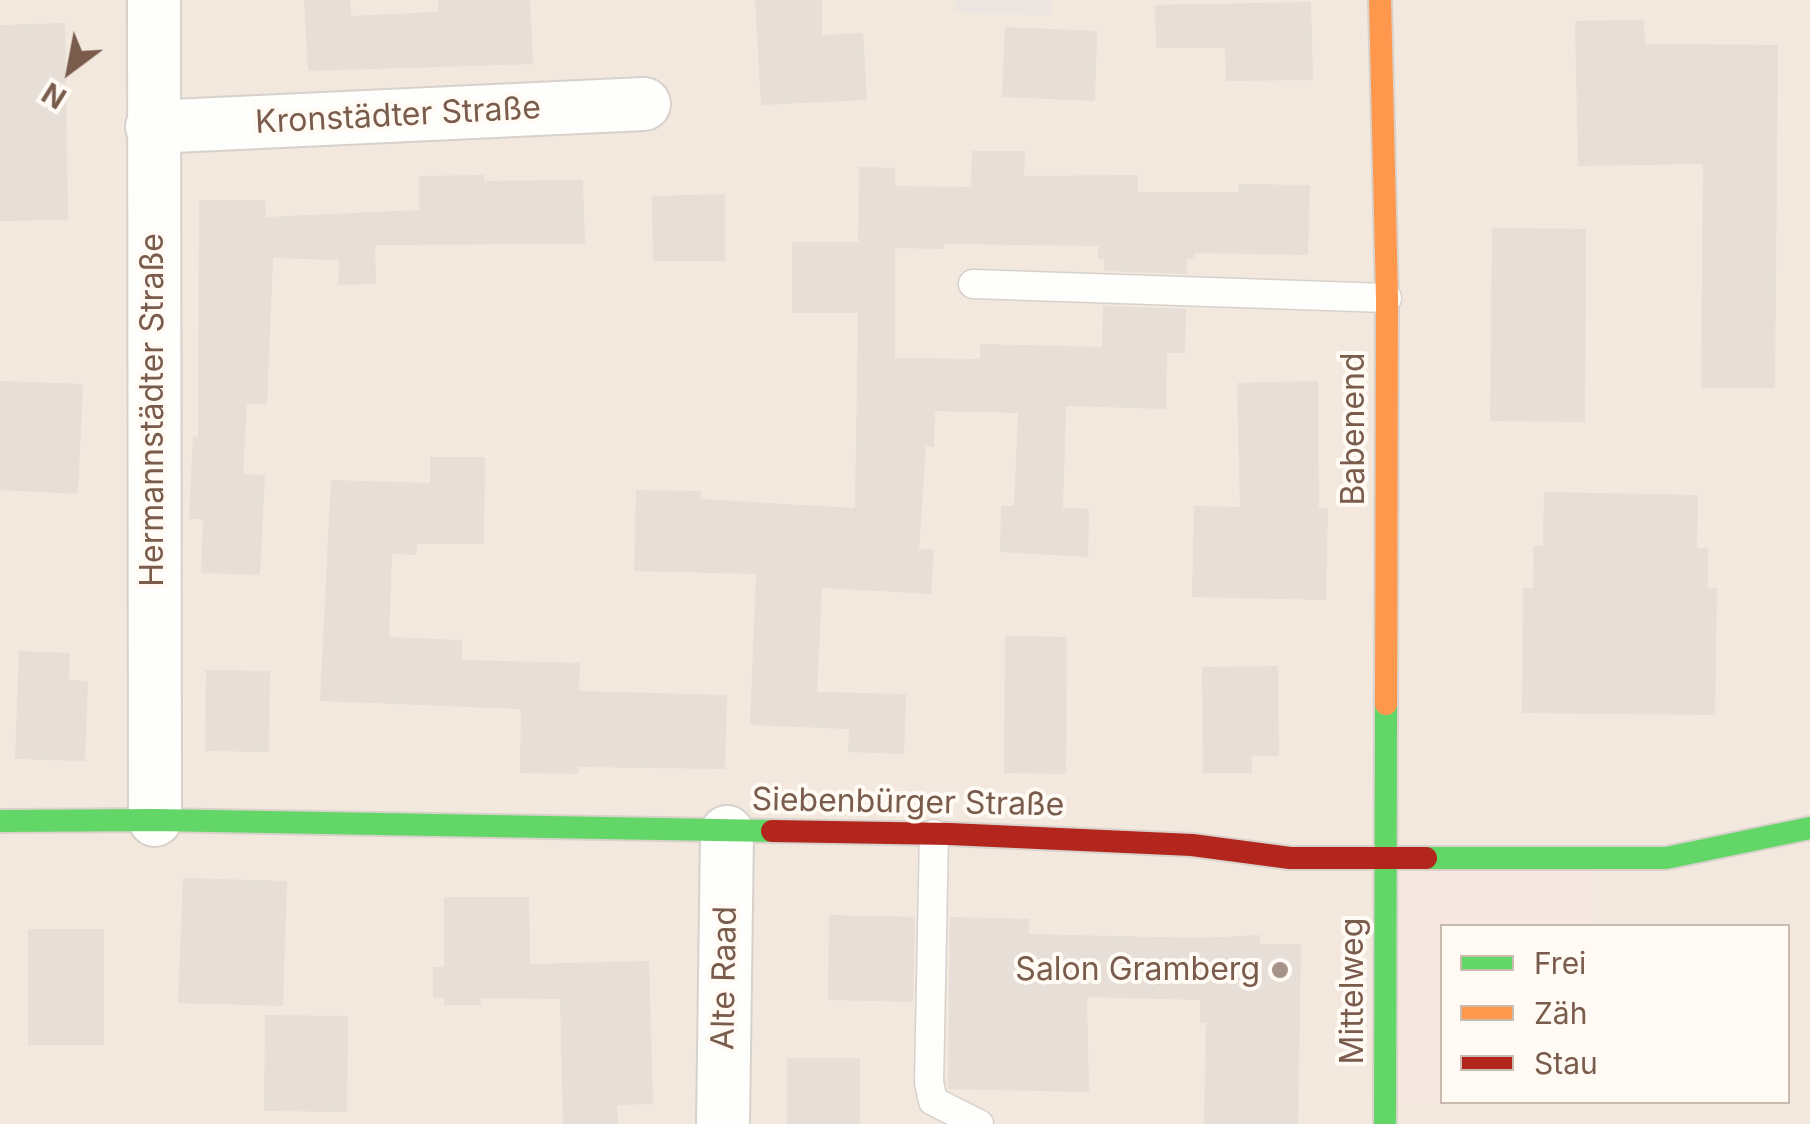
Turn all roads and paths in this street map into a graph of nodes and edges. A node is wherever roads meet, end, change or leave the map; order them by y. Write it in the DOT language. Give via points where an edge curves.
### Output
graph roads {
  1 [pos="154,0"];
  2 [pos="1380,0"];
  3 [pos="644,104"];
  4 [pos="152,127"];
  5 [pos="973,284"];
  6 [pos="1387,298"];
  7 [pos="155,820"];
  8 [pos="0,822"];
  9 [pos="1810,828"];
  10 [pos="727,832"];
  11 [pos="934,834"];
  12 [pos="1385,858"];
  13 [pos="723,1124"];
  14 [pos="979,1124"];
  15 [pos="1385,1124"];
  1 -- 4 [label="street, Hermannstädter Straße"];
  2 -- 6 [label="street, Babenend"];
  3 -- 4 [label="street, Kronstädter Straße"];
  4 -- 7 [label="street, Hermannstädter Straße"];
  5 -- 6 [label="lane"];
  6 -- 12 [label="street, Babenend"];
  7 -- 8 [label="street, Siebenbürger Straße"];
  7 -- 10 [label="street, Siebenbürger Straße"];
  9 -- 12 [label="street, Siebenbürger Straße" via="1666,858"];
  10 -- 11 [label="street, Siebenbürger Straße"];
  10 -- 13 [label="street, Alte Raad"];
  11 -- 12 [label="street, Siebenbürger Straße" via="1192,845 1290,858"];
  11 -- 14 [label="lane" via="929,1082 934,1101"];
  12 -- 15 [label="street, Mittelweg"];
}
